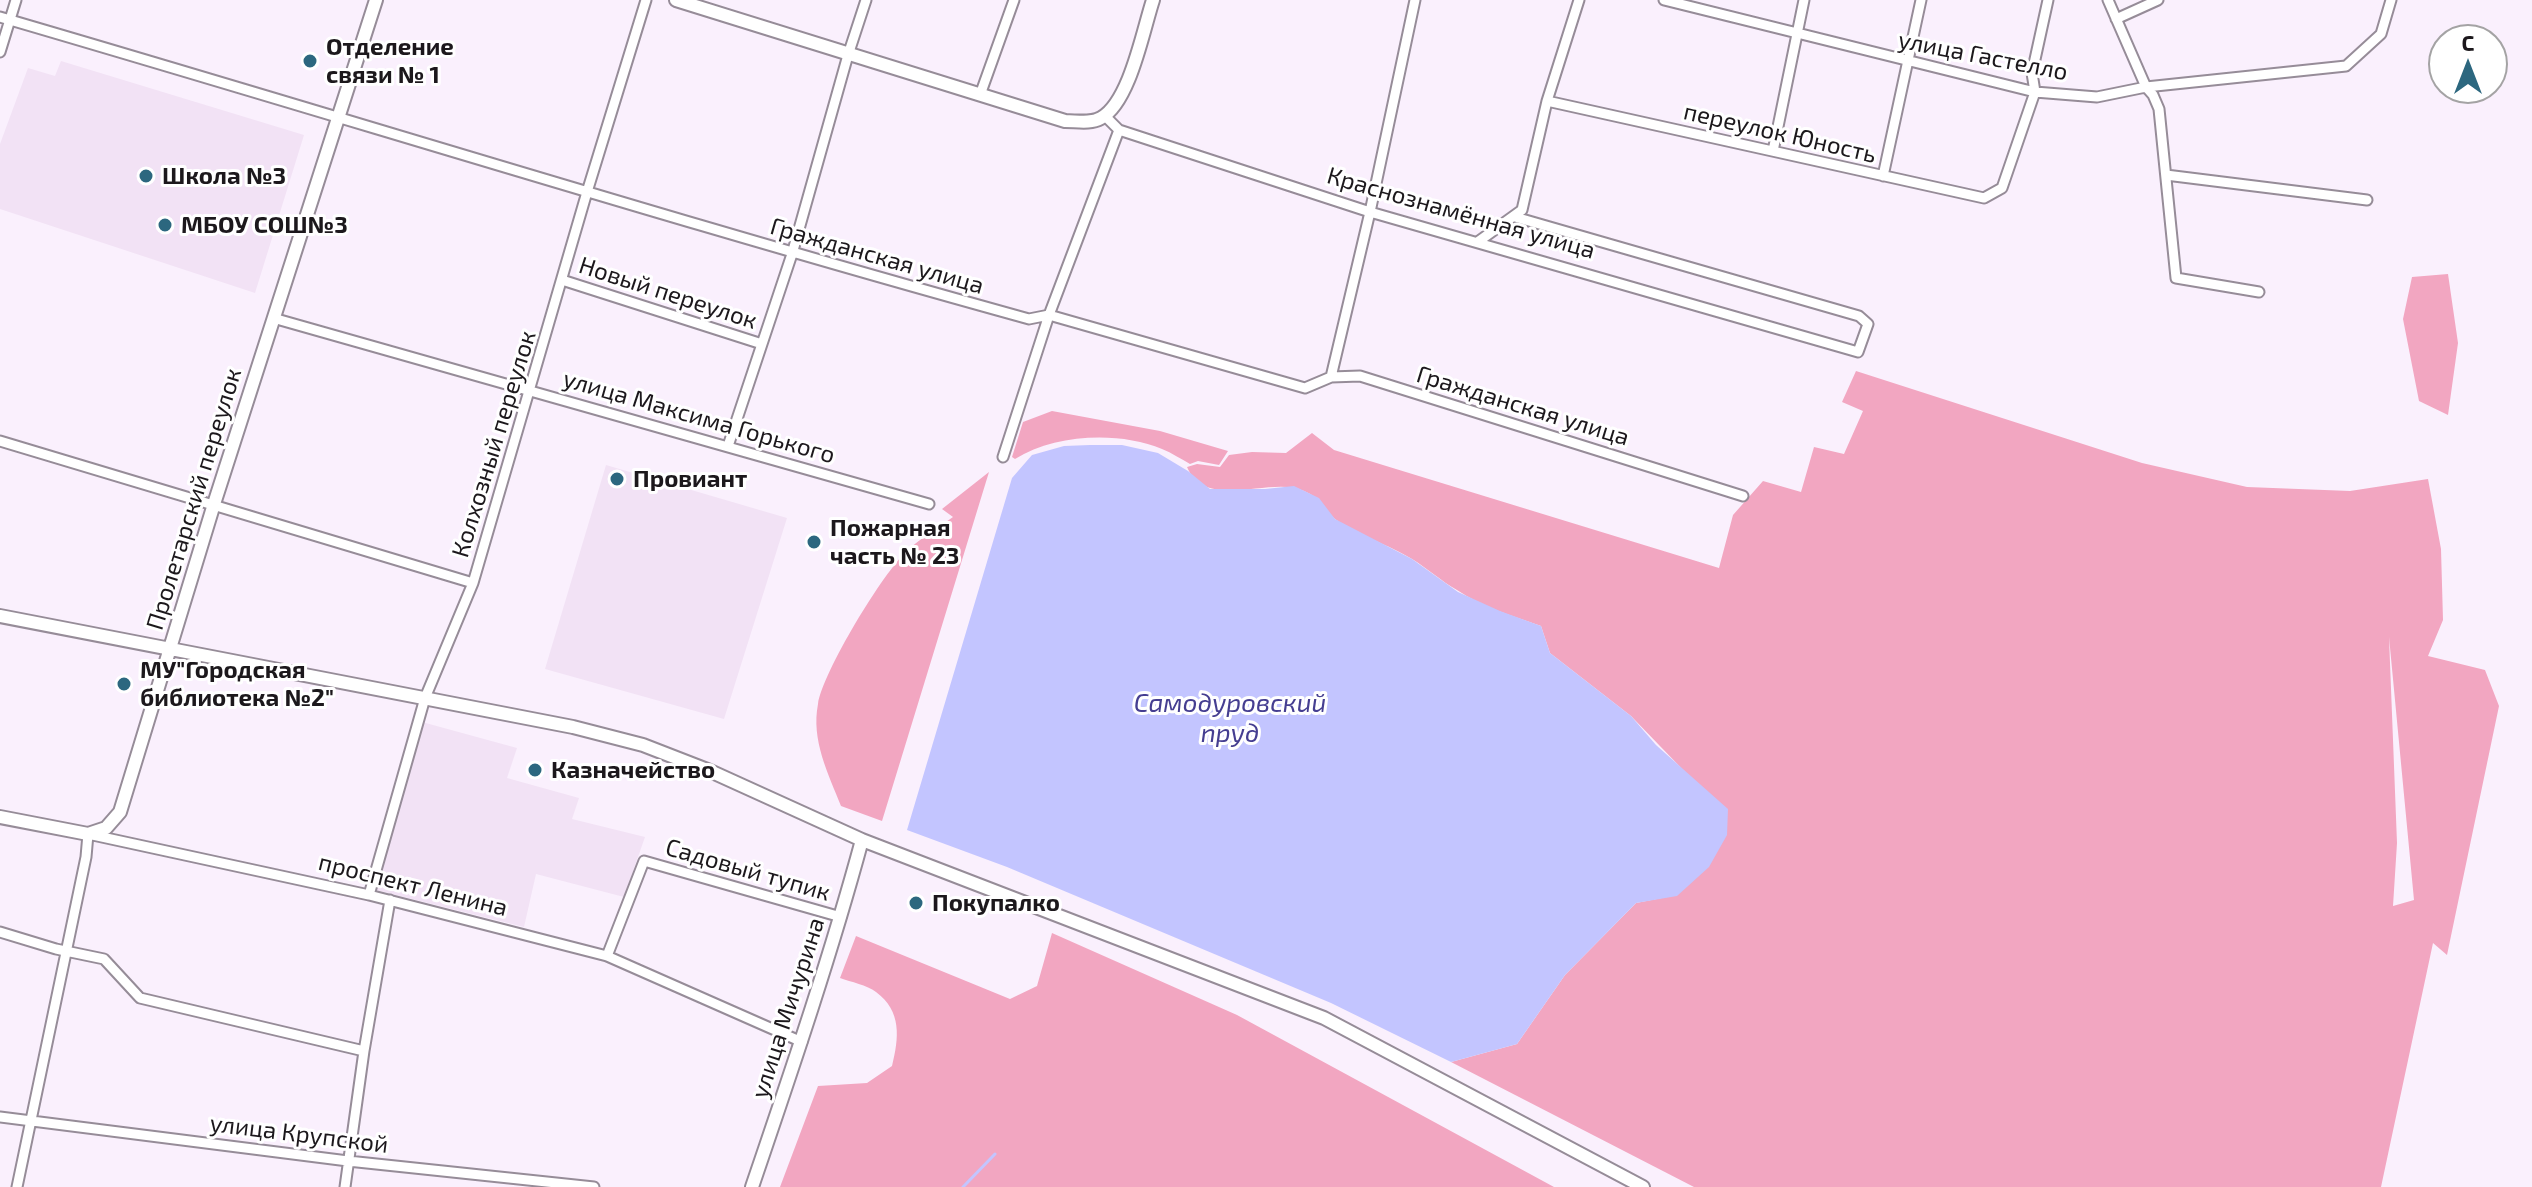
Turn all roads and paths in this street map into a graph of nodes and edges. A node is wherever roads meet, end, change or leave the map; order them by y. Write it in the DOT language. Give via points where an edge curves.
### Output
graph roads {
  1 [pos="16,0"];
  2 [pos="376,0"];
  3 [pos="646,0"];
  4 [pos="676,0"];
  5 [pos="866,0"];
  6 [pos="1014,0"];
  7 [pos="1153,0"];
  8 [pos="1415,0"];
  9 [pos="1579,0"];
  10 [pos="1664,0"];
  11 [pos="1804,0"];
  12 [pos="1921,0"];
  13 [pos="2048,0"];
  14 [pos="2108,0"];
  15 [pos="2158,0"];
  16 [pos="2391,0"];
  17 [pos="1686,3"];
  18 [pos="5,18"];
  19 [pos="2116,19"];
  20 [pos="1798,35"];
  21 [pos="0,52"];
  22 [pos="848,55"];
  23 [pos="1908,62"];
  24 [pos="2146,87"];
  25 [pos="2035,92"];
  26 [pos="980,95"];
  27 [pos="1547,101"];
  28 [pos="339,116"];
  29 [pos="1105,116"];
  30 [pos="1119,130"];
  31 [pos="1773,151"];
  32 [pos="2166,175"];
  33 [pos="1883,176"];
  34 [pos="587,192"];
  35 [pos="2367,200"];
  36 [pos="1370,212"];
  37 [pos="1515,217"];
  38 [pos="1479,241"];
  39 [pos="792,254"];
  40 [pos="562,280"];
  41 [pos="2259,292"];
  42 [pos="1049,315"];
  43 [pos="273,318"];
  44 [pos="762,344"];
  45 [pos="1331,377"];
  46 [pos="532,389"];
  47 [pos="0,441"];
  48 [pos="728,446"];
  49 [pos="1003,457"];
  50 [pos="1743,496"];
  51 [pos="214,504"];
  52 [pos="929,504"];
  53 [pos="473,583"];
  54 [pos="0,616"];
  55 [pos="171,649"];
  56 [pos="425,698"];
  57 [pos="0,817"];
  58 [pos="88,834"];
  59 [pos="862,840"];
  60 [pos="369,895"];
  61 [pos="390,900"];
  62 [pos="841,917"];
  63 [pos="0,932"];
  64 [pos="65,951"];
  65 [pos="607,956"];
  66 [pos="802,1042"];
  67 [pos="364,1051"];
  68 [pos="0,1117"];
  69 [pos="32,1121"];
  70 [pos="348,1161"];
  71 [pos="17,1187"];
  72 [pos="345,1187"];
  73 [pos="594,1187"];
  74 [pos="752,1187"];
  75 [pos="1643,1187"];
  1 -- 18 [label="street"];
  2 -- 28 [label="main road, Пролетарский переулок"];
  3 -- 34 [label="street, Колхозный переулок"];
  4 -- 22 [label="main road"];
  5 -- 22 [label="street, Новый переулок"];
  6 -- 26 [label="street"];
  7 -- 29 [label="main road" via="1124,92"];
  8 -- 36 [label="street"];
  9 -- 27 [label="street"];
  10 -- 17 [label="street, улица Гастелло"];
  11 -- 20 [label="street"];
  12 -- 23 [label="street"];
  13 -- 25 [label="street" via="2032,73"];
  14 -- 19 [label="street"];
  15 -- 19 [label="street"];
  16 -- 24 [label="street, улица Гастелло" via="2381,34 2346,66"];
  17 -- 20 [label="street, улица Гастелло"];
  18 -- 21 [label="street"];
  18 -- 28 [label="street, Гражданская улица"];
  19 -- 24 [label="street"];
  20 -- 23 [label="street, улица Гастелло"];
  20 -- 31 [label="street"];
  22 -- 26 [label="main road"];
  22 -- 39 [label="street, Новый переулок"];
  23 -- 25 [label="street, улица Гастелло"];
  23 -- 33 [label="street"];
  24 -- 25 [label="street, улица Гастелло" via="2097,97"];
  24 -- 32 [label="street" via="2159,109"];
  25 -- 33 [label="street, переулок Юность" via="2002,188 1984,198"];
  26 -- 29 [label="main road" via="1065,121 1093,122"];
  27 -- 31 [label="street, переулок Юность"];
  27 -- 37 [label="street" via="1522,210"];
  28 -- 34 [label="street, Гражданская улица"];
  28 -- 43 [label="main road, Пролетарский переулок"];
  29 -- 30 [label="street, Краснознамённая улица"];
  30 -- 36 [label="street, Краснознамённая улица"];
  30 -- 42 [label="street"];
  31 -- 33 [label="street, переулок Юность"];
  32 -- 35 [label="street"];
  32 -- 41 [label="street" via="2176,278"];
  34 -- 39 [label="street, Гражданская улица"];
  34 -- 40 [label="street, Колхозный переулок"];
  36 -- 38 [label="street, Краснознамённая улица"];
  36 -- 45 [label="street"];
  37 -- 38 [label="street"];
  37 -- 38 [label="street, Краснознамённая улица" via="1859,316 1868,324 1867,331 1858,352"];
  39 -- 42 [label="street, Гражданская улица" via="1029,319"];
  39 -- 44 [label="street, Новый переулок"];
  40 -- 44 [label="street, Новый переулок"];
  40 -- 46 [label="street, Колхозный переулок"];
  42 -- 45 [label="street, Гражданская улица" via="1305,388"];
  42 -- 49 [label="street"];
  43 -- 46 [label="street, улица Максима Горького"];
  43 -- 51 [label="main road, Пролетарский переулок"];
  44 -- 48 [label="street, Новый переулок"];
  45 -- 50 [label="street, Гражданская улица" via="1360,376"];
  46 -- 48 [label="street, улица Максима Горького"];
  46 -- 53 [label="street, Колхозный переулок"];
  47 -- 51 [label="street"];
  48 -- 52 [label="street, улица Максима Горького"];
  51 -- 53 [label="street"];
  51 -- 55 [label="main road, Пролетарский переулок"];
  53 -- 56 [label="street, Колхозный переулок"];
  54 -- 55 [label="main road"];
  55 -- 56 [label="main road"];
  55 -- 58 [label="main road, Пролетарский переулок" via="120,812 106,828"];
  56 -- 59 [label="main road" via="643,745"];
  56 -- 60 [label="street, Колхозный переулок"];
  57 -- 58 [label="main road, проспект Ленина"];
  58 -- 60 [label="street, проспект Ленина"];
  58 -- 64 [label="street"];
  59 -- 62 [label="main road, улица Мичурина"];
  59 -- 75 [label="main road" via="1324,1018"];
  60 -- 61 [label="street, проспект Ленина"];
  61 -- 65 [label="street, проспект Ленина"];
  61 -- 67 [label="street"];
  62 -- 65 [label="street, Садовый тупик" via="644,861"];
  62 -- 66 [label="main road, улица Мичурина"];
  63 -- 64 [label="street"];
  64 -- 67 [label="street" via="104,959 140,998"];
  64 -- 69 [label="street"];
  65 -- 66 [label="street, проспект Ленина"];
  66 -- 74 [label="main road, улица Мичурина"];
  67 -- 70 [label="street"];
  68 -- 69 [label="street, улица Крупской"];
  69 -- 70 [label="street, улица Крупской"];
  69 -- 71 [label="street"];
  70 -- 72 [label="street"];
  70 -- 73 [label="street, улица Крупской"];
}
